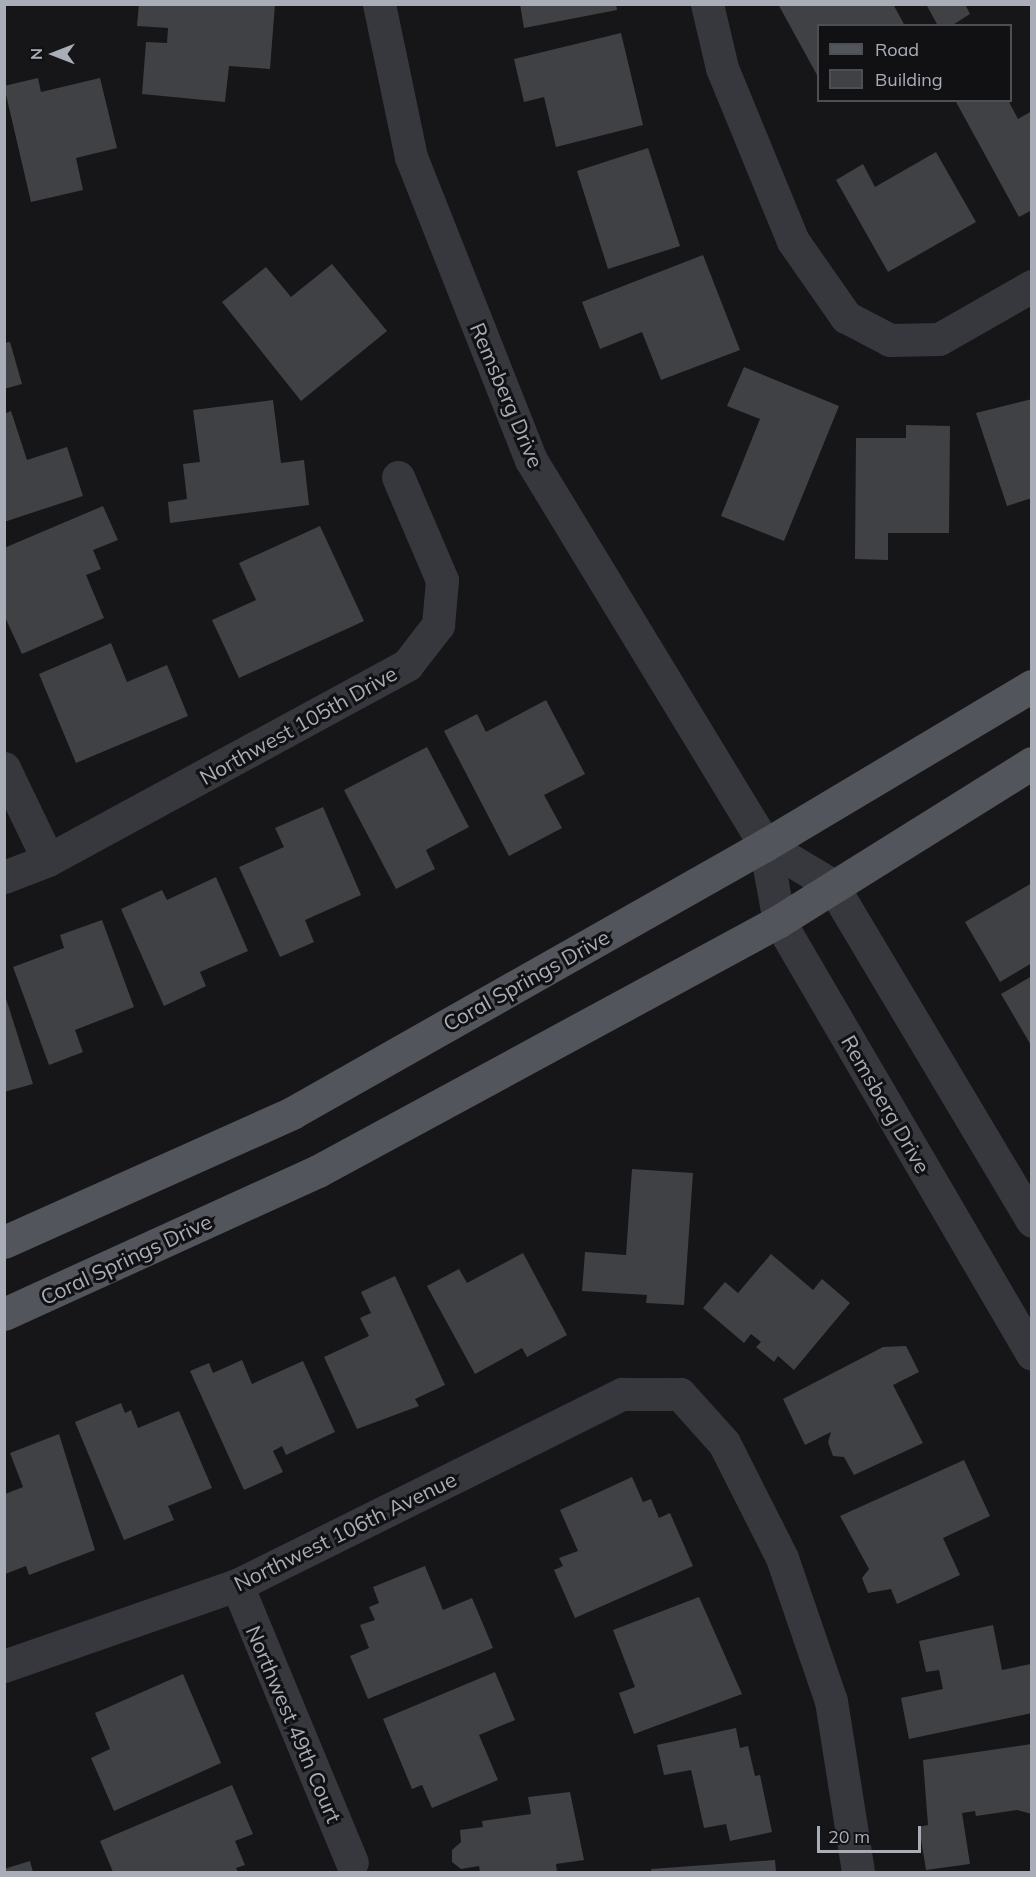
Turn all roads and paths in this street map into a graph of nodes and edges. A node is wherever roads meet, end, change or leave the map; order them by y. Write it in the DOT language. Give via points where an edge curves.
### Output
graph roads {
  1 [pos="379,4"];
  2 [pos="707,4"];
  3 [pos="1032,286"];
  4 [pos="398,477"];
  5 [pos="1032,686"];
  6 [pos="1032,763"];
  7 [pos="4,768"];
  8 [pos="765,845"];
  9 [pos="48,860"];
  10 [pos="4,877"];
  11 [pos="832,885"];
  12 [pos="779,921"];
  13 [pos="1032,1221"];
  14 [pos="4,1242"];
  15 [pos="4,1314"];
  16 [pos="1032,1354"];
  17 [pos="237,1586"];
  18 [pos="4,1666"];
  19 [pos="352,1862"];
  20 [pos="858,1872"];
  1 -- 8 [label="street, Remsberg Drive" via="411,157 531,460"];
  2 -- 3 [label="street" via="722,68 793,241 846,317 890,340 939,339"];
  4 -- 9 [label="street, Northwest 105th Drive" via="442,580 438,625 407,665"];
  5 -- 8 [label="main road, Coral Springs Drive"];
  6 -- 11 [label="main road, Coral Springs Drive"];
  7 -- 9 [label="street"];
  8 -- 11 [label="street, Remsberg Drive"];
  8 -- 12 [label="street, Remsberg Drive"];
  8 -- 14 [label="main road, Coral Springs Drive" via="292,1113"];
  9 -- 10 [label="street, Northwest 105th Drive"];
  11 -- 12 [label="main road, Coral Springs Drive"];
  11 -- 13 [label="street, Remsberg Drive"];
  12 -- 15 [label="main road, Coral Springs Drive" via="318,1171"];
  12 -- 16 [label="street, Remsberg Drive"];
  17 -- 18 [label="street, Northwest 106th Avenue"];
  17 -- 19 [label="street, Northwest 49th Court"];
  17 -- 20 [label="street, Northwest 106th Avenue" via="622,1394 680,1394 724,1443 782,1558 831,1701"];
}
